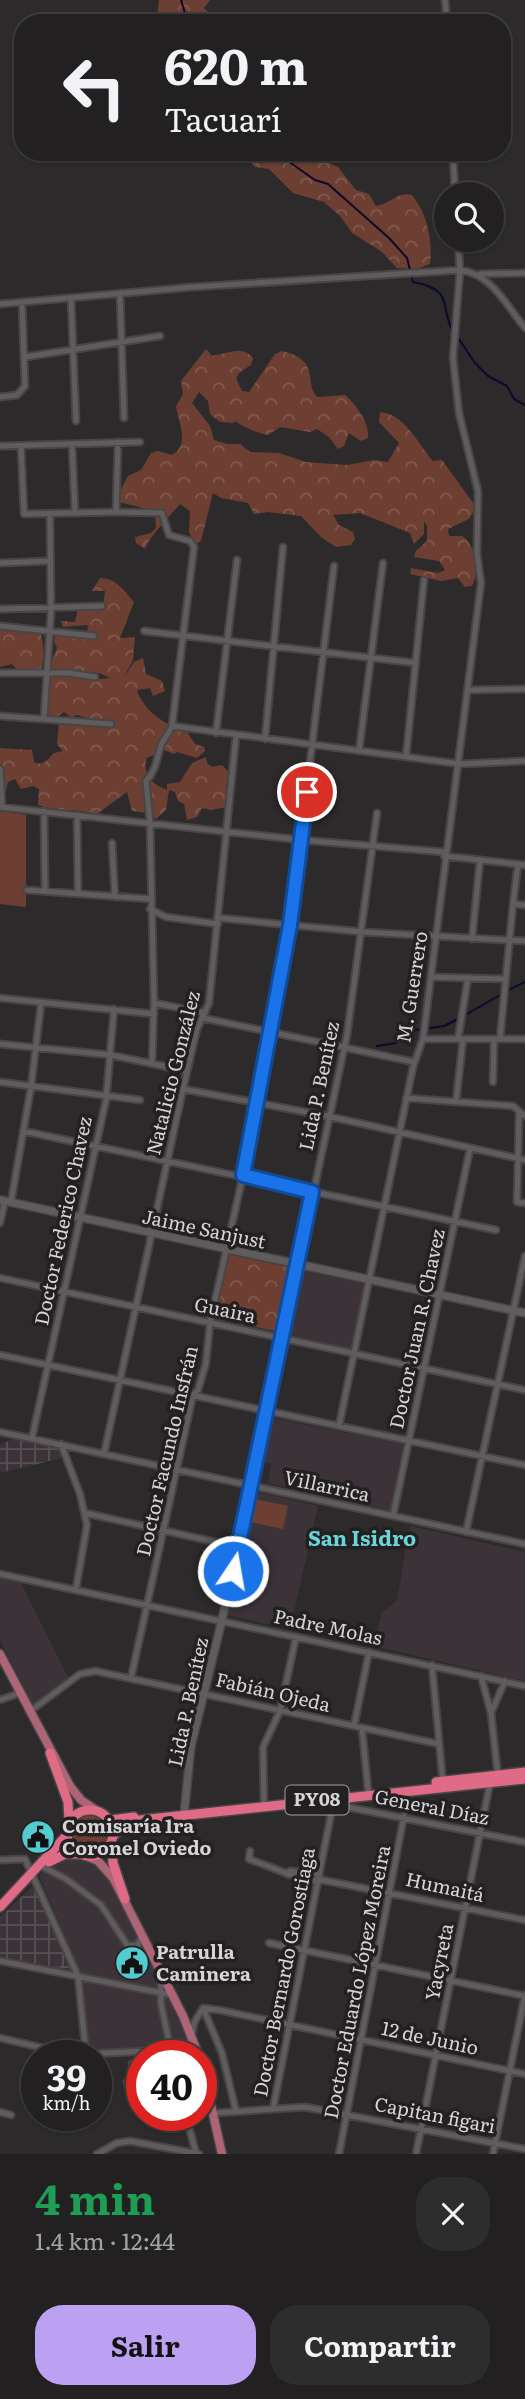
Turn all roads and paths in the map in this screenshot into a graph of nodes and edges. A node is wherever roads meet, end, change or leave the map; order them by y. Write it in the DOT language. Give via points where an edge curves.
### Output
graph roads {
  1 [pos="453,161"];
  2 [pos="454,182"];
  3 [pos="459,252"];
  4 [pos="460,270"];
  5 [pos="525,273"];
  6 [pos="480,274"];
  7 [pos="120,293"];
  8 [pos="71,298"];
  9 [pos="22,302"];
  10 [pos="0,304"];
  11 [pos="525,328"];
  12 [pos="160,336"];
  13 [pos="121,341"];
  14 [pos="73,349"];
  15 [pos="25,357"];
  16 [pos="0,397"];
  17 [pos="124,418"];
  18 [pos="76,421"];
  19 [pos="118,442"];
  20 [pos="140,442"];
  21 [pos="72,444"];
  22 [pos="0,446"];
  23 [pos="22,446"];
  24 [pos="75,512"];
  25 [pos="116,512"];
  26 [pos="50,514"];
  27 [pos="283,548"];
  28 [pos="237,560"];
  29 [pos="50,561"];
  30 [pos="383,563"];
  31 [pos="0,564"];
  32 [pos="334,566"];
  33 [pos="424,580"];
  34 [pos="102,606"];
  35 [pos="51,608"];
  36 [pos="0,609"];
  37 [pos="0,626"];
  38 [pos="49,630"];
  39 [pos="145,631"];
  40 [pos="94,636"];
  41 [pos="182,636"];
  42 [pos="227,641"];
  43 [pos="274,646"];
  44 [pos="325,652"];
  45 [pos="370,658"];
  46 [pos="416,663"];
  47 [pos="0,673"];
  48 [pos="46,675"];
  49 [pos="95,677"];
  50 [pos="525,689"];
  51 [pos="469,690"];
  52 [pos="0,716"];
  53 [pos="44,718"];
  54 [pos="111,724"];
  55 [pos="172,726"];
  56 [pos="216,733"];
  57 [pos="236,736"];
  58 [pos="265,739"];
  59 [pos="312,745"];
  60 [pos="359,751"];
  61 [pos="406,757"];
  62 [pos="525,761"];
  63 [pos="460,764"];
  64 [pos="0,769"];
  65 [pos="1,807"];
  66 [pos="44,811"];
  67 [pos="376,813"];
  68 [pos="77,815"];
  69 [pos="150,823"];
  70 [pos="227,832"];
  71 [pos="302,840"];
  72 [pos="112,843"];
  73 [pos="373,847"];
  74 [pos="444,854"];
  75 [pos="480,860"];
  76 [pos="522,864"];
  77 [pos="27,890"];
  78 [pos="45,891"];
  79 [pos="78,894"];
  80 [pos="115,897"];
  81 [pos="151,899"];
  82 [pos="513,904"];
  83 [pos="525,905"];
  84 [pos="150,909"];
  85 [pos="218,921"];
  86 [pos="290,925"];
  87 [pos="363,932"];
  88 [pos="436,937"];
  89 [pos="472,939"];
  90 [pos="510,941"];
  91 [pos="525,941"];
  92 [pos="431,977"];
  93 [pos="468,978"];
  94 [pos="504,979"];
  95 [pos="0,998"];
  96 [pos="154,1003"];
  97 [pos="41,1004"];
  98 [pos="114,1009"];
  99 [pos="153,1014"];
  100 [pos="204,1015"];
  101 [pos="270,1031"];
  102 [pos="423,1039"];
  103 [pos="461,1039"];
  104 [pos="497,1039"];
  105 [pos="525,1040"];
  106 [pos="0,1044"];
  107 [pos="344,1046"];
  108 [pos="36,1048"];
  109 [pos="111,1055"];
  110 [pos="414,1062"];
  111 [pos="152,1064"];
  112 [pos="187,1071"];
  113 [pos="0,1082"];
  114 [pos="493,1082"];
  115 [pos="31,1087"];
  116 [pos="183,1088"];
  117 [pos="106,1094"];
  118 [pos="406,1098"];
  119 [pos="140,1100"];
  120 [pos="255,1102"];
  121 [pos="456,1102"];
  122 [pos="522,1115"];
  123 [pos="327,1116"];
  124 [pos="23,1131"];
  125 [pos="400,1133"];
  126 [pos="94,1145"];
  127 [pos="470,1149"];
  128 [pos="517,1159"];
  129 [pos="168,1160"];
  130 [pos="525,1160"];
  131 [pos="243,1175"];
  132 [pos="312,1192"];
  133 [pos="5,1201"];
  134 [pos="525,1203"];
  135 [pos="384,1205"];
  136 [pos="79,1217"];
  137 [pos="455,1222"];
  138 [pos="0,1223"];
  139 [pos="496,1230"];
  140 [pos="152,1233"];
  141 [pos="226,1250"];
  142 [pos="525,1256"];
  143 [pos="298,1265"];
  144 [pos="0,1278"];
  145 [pos="369,1280"];
  146 [pos="63,1292"];
  147 [pos="441,1295"];
  148 [pos="137,1307"];
  149 [pos="513,1310"];
  150 [pos="525,1313"];
  151 [pos="209,1323"];
  152 [pos="283,1339"];
  153 [pos="354,1354"];
  154 [pos="0,1355"];
  155 [pos="48,1365"];
  156 [pos="426,1370"];
  157 [pos="120,1380"];
  158 [pos="498,1385"];
  159 [pos="525,1390"];
  160 [pos="193,1395"];
  161 [pos="267,1411"];
  162 [pos="339,1426"];
  163 [pos="0,1432"];
  164 [pos="32,1438"];
  165 [pos="410,1441"];
  166 [pos="61,1444"];
  167 [pos="104,1454"];
  168 [pos="483,1456"];
  169 [pos="525,1465"];
  170 [pos="176,1471"];
  171 [pos="251,1487"];
  172 [pos="85,1513"];
  173 [pos="393,1516"];
  174 [pos="163,1531"];
  175 [pos="466,1532"];
  176 [pos="525,1544"];
  177 [pos="238,1547"];
  178 [pos="0,1574"];
  179 [pos="76,1589"];
  180 [pos="146,1604"];
  181 [pos="222,1620"];
  182 [pos="296,1637"];
  183 [pos="369,1652"];
  184 [pos="0,1654"];
  185 [pos="432,1665"];
  186 [pos="481,1676"];
  187 [pos="131,1678"];
  188 [pos="505,1681"];
  189 [pos="525,1686"];
  190 [pos="20,1693"];
  191 [pos="205,1693"];
  192 [pos="0,1700"];
  193 [pos="280,1711"];
  194 [pos="29,1712"];
  195 [pos="491,1713"];
  196 [pos="354,1726"];
  197 [pos="362,1728"];
  198 [pos="439,1744"];
  199 [pos="50,1753"];
  200 [pos="525,1772"];
  201 [pos="494,1779"];
  202 [pos="525,1779"];
  203 [pos="443,1784"];
  204 [pos="368,1790"];
  205 [pos="333,1799"];
  206 [pos="264,1803"];
  207 [pos="96,1810"];
  208 [pos="184,1812"];
  209 [pos="404,1816"];
  210 [pos="111,1820"];
  211 [pos="69,1822"];
  212 [pos="480,1832"];
  213 [pos="67,1835"];
  214 [pos="113,1838"];
  215 [pos="525,1842"];
  216 [pos="250,1851"];
  217 [pos="82,1855"];
  218 [pos="0,1860"];
  219 [pos="37,1870"];
  220 [pos="317,1878"];
  221 [pos="392,1892"];
  222 [pos="125,1899"];
  223 [pos="0,1907"];
  224 [pos="465,1908"];
  225 [pos="525,1920"];
  226 [pos="142,1935"];
  227 [pos="269,1943"];
  228 [pos="302,1951"];
  229 [pos="0,1961"];
  230 [pos="377,1966"];
  231 [pos="161,1972"];
  232 [pos="78,1976"];
  233 [pos="451,1982"];
  234 [pos="163,1993"];
  235 [pos="173,1996"];
  236 [pos="525,1996"];
  237 [pos="203,2008"];
  238 [pos="288,2024"];
  239 [pos="191,2035"];
  240 [pos="0,2038"];
  241 [pos="85,2040"];
  242 [pos="168,2040"];
  243 [pos="193,2040"];
  244 [pos="362,2040"];
  245 [pos="21,2043"];
  246 [pos="436,2055"];
  247 [pos="510,2071"];
  248 [pos="525,2074"];
  249 [pos="273,2109"];
  250 [pos="0,2112"];
  251 [pos="236,2112"];
  252 [pos="217,2113"];
  253 [pos="348,2114"];
  254 [pos="11,2115"];
  255 [pos="217,2128"];
  256 [pos="422,2129"];
  257 [pos="190,2131"];
  258 [pos="495,2143"];
  259 [pos="525,2149"];
  260 [pos="97,2154"];
  261 [pos="197,2154"];
  262 [pos="222,2154"];
  263 [pos="339,2154"];
  264 [pos="416,2154"];
  265 [pos="493,2154"];
  1 -- 2 [label="street"];
  3 -- 4 [label="street"];
  4 -- 6 [label="street"];
  4 -- 7 [label="street"];
  4 -- 51 [label="street, M. Guerrero" via="453,358 459,413 478,491 480,589"];
  5 -- 6 [label="street"];
  6 -- 11 [label="street"];
  7 -- 8 [label="street"];
  7 -- 13 [label="street"];
  8 -- 9 [label="street"];
  8 -- 14 [label="street"];
  9 -- 10 [label="street"];
  9 -- 15 [label="street"];
  12 -- 13 [label="street"];
  13 -- 14 [label="street"];
  13 -- 17 [label="street"];
  14 -- 15 [label="street"];
  14 -- 18 [label="street"];
  15 -- 16 [label="street" via="22,392"];
  19 -- 20 [label="street"];
  19 -- 21 [label="street"];
  19 -- 25 [label="street"];
  21 -- 23 [label="street"];
  21 -- 24 [label="street"];
  22 -- 23 [label="street"];
  23 -- 26 [label="street" via="24,514"];
  24 -- 25 [label="street"];
  24 -- 26 [label="street"];
  25 -- 41 [label="street" via="162,513 169,535 190,541 194,547"];
  26 -- 29 [label="street"];
  27 -- 43 [label="street"];
  28 -- 42 [label="street"];
  29 -- 31 [label="street"];
  29 -- 35 [label="street"];
  30 -- 45 [label="street"];
  32 -- 44 [label="street, Doctor Facundo Insfrán"];
  33 -- 46 [label="street"];
  34 -- 35 [label="street"];
  35 -- 36 [label="street"];
  35 -- 38 [label="street"];
  37 -- 38 [label="street"];
  38 -- 40 [label="street"];
  38 -- 48 [label="street"];
  39 -- 41 [label="street"];
  41 -- 42 [label="street"];
  41 -- 55 [label="street"];
  42 -- 43 [label="street"];
  42 -- 56 [label="street"];
  43 -- 44 [label="street"];
  43 -- 58 [label="street"];
  44 -- 45 [label="street"];
  44 -- 59 [label="street, Doctor Facundo Insfrán"];
  45 -- 46 [label="street"];
  45 -- 60 [label="street"];
  46 -- 61 [label="street"];
  47 -- 48 [label="street"];
  48 -- 49 [label="street"];
  48 -- 53 [label="street"];
  50 -- 51 [label="street"];
  51 -- 63 [label="street, M. Guerrero"];
  52 -- 53 [label="street"];
  53 -- 54 [label="street"];
  55 -- 56 [label="street"];
  55 -- 69 [label="street" via="162,742 155,772 146,780"];
  56 -- 57 [label="street"];
  57 -- 58 [label="street"];
  57 -- 70 [label="street, Natalicio González"];
  58 -- 59 [label="street"];
  59 -- 60 [label="street"];
  59 -- 71 [label="street, Doctor Facundo Insfrán"];
  60 -- 61 [label="street"];
  61 -- 63 [label="street"];
  62 -- 63 [label="street"];
  63 -- 74 [label="street, M. Guerrero"];
  64 -- 65 [label="street"];
  65 -- 66 [label="street"];
  66 -- 68 [label="street"];
  66 -- 78 [label="street"];
  67 -- 73 [label="street, Lida P. Benítez"];
  68 -- 69 [label="street"];
  68 -- 79 [label="street"];
  69 -- 70 [label="street"];
  69 -- 81 [label="street"];
  70 -- 71 [label="street"];
  70 -- 85 [label="street, Natalicio González"];
  71 -- 73 [label="street"];
  71 -- 86 [label="street, Doctor Facundo Insfrán"];
  72 -- 80 [label="street"];
  73 -- 74 [label="street"];
  73 -- 87 [label="street, Lida P. Benítez"];
  74 -- 75 [label="street"];
  74 -- 88 [label="street, M. Guerrero"];
  75 -- 76 [label="street"];
  75 -- 89 [label="street"];
  76 -- 82 [label="street"];
  77 -- 78 [label="street"];
  78 -- 79 [label="street"];
  79 -- 80 [label="street"];
  80 -- 81 [label="street"];
  81 -- 84 [label="street"];
  82 -- 83 [label="street"];
  82 -- 90 [label="street"];
  84 -- 85 [label="street" via="166,917"];
  84 -- 96 [label="street"];
  85 -- 86 [label="street"];
  85 -- 100 [label="street, Natalicio González"];
  86 -- 87 [label="street"];
  86 -- 101 [label="street, Doctor Facundo Insfrán"];
  87 -- 88 [label="street"];
  87 -- 107 [label="street, Lida P. Benítez"];
  88 -- 89 [label="street"];
  88 -- 92 [label="street, M. Guerrero"];
  89 -- 90 [label="street"];
  90 -- 91 [label="street"];
  90 -- 94 [label="street"];
  92 -- 93 [label="street"];
  92 -- 102 [label="street, M. Guerrero"];
  93 -- 94 [label="street"];
  93 -- 103 [label="street"];
  94 -- 104 [label="street"];
  95 -- 97 [label="street"];
  96 -- 99 [label="street"];
  96 -- 100 [label="street"];
  97 -- 98 [label="street"];
  97 -- 108 [label="street"];
  98 -- 99 [label="street"];
  98 -- 109 [label="street, Doctor Federico Chavez"];
  99 -- 111 [label="street"];
  100 -- 101 [label="street"];
  100 -- 112 [label="street, Natalicio González"];
  101 -- 107 [label="street"];
  101 -- 120 [label="street, Doctor Facundo Insfrán"];
  102 -- 103 [label="street"];
  102 -- 110 [label="street, M. Guerrero"];
  103 -- 104 [label="street"];
  103 -- 121 [label="street"];
  104 -- 105 [label="street"];
  104 -- 114 [label="street"];
  106 -- 108 [label="street"];
  107 -- 110 [label="street"];
  107 -- 123 [label="street, Lida P. Benítez"];
  108 -- 109 [label="street"];
  108 -- 115 [label="street"];
  109 -- 111 [label="street"];
  109 -- 117 [label="street, Doctor Federico Chavez"];
  110 -- 118 [label="street, M. Guerrero"];
  111 -- 112 [label="street"];
  112 -- 116 [label="street, Natalicio González"];
  113 -- 115 [label="street"];
  115 -- 117 [label="street"];
  115 -- 124 [label="street"];
  116 -- 120 [label="street"];
  116 -- 129 [label="street, Natalicio González"];
  117 -- 119 [label="street"];
  117 -- 126 [label="street, Doctor Federico Chavez"];
  118 -- 121 [label="street"];
  118 -- 125 [label="street, M. Guerrero"];
  120 -- 123 [label="street"];
  120 -- 131 [label="street, Doctor Facundo Insfrán"];
  121 -- 122 [label="street" via="513,1106"];
  122 -- 128 [label="street"];
  123 -- 125 [label="street"];
  123 -- 132 [label="street, Lida P. Benítez"];
  124 -- 126 [label="street"];
  124 -- 133 [label="street"];
  125 -- 127 [label="street"];
  125 -- 135 [label="street, M. Guerrero"];
  126 -- 129 [label="street"];
  126 -- 136 [label="street, Doctor Federico Chavez"];
  127 -- 128 [label="street"];
  127 -- 137 [label="street, Doctor Juan R. Chavez"];
  128 -- 130 [label="street"];
  128 -- 134 [label="street" via="517,1202"];
  129 -- 131 [label="street"];
  129 -- 140 [label="street, Natalicio González"];
  131 -- 132 [label="street"];
  131 -- 141 [label="street, Doctor Facundo Insfrán"];
  132 -- 135 [label="street"];
  132 -- 143 [label="street, Lida P. Benítez"];
  133 -- 136 [label="street, Jaime Sanjust"];
  133 -- 138 [label="street"];
  135 -- 137 [label="street"];
  135 -- 145 [label="street, M. Guerrero"];
  136 -- 140 [label="street, Jaime Sanjust"];
  136 -- 146 [label="street, Doctor Federico Chavez"];
  137 -- 139 [label="street"];
  137 -- 147 [label="street, Doctor Juan R. Chavez"];
  140 -- 141 [label="street, Jaime Sanjust"];
  140 -- 148 [label="street, Natalicio González"];
  141 -- 143 [label="street, Jaime Sanjust"];
  141 -- 151 [label="street, Doctor Facundo Insfrán"];
  142 -- 149 [label="street"];
  143 -- 145 [label="street, Jaime Sanjust"];
  143 -- 152 [label="street, Lida P. Benítez"];
  144 -- 146 [label="street, Guaira"];
  145 -- 147 [label="street, Jaime Sanjust"];
  145 -- 153 [label="street, M. Guerrero"];
  146 -- 148 [label="street, Guaira"];
  146 -- 155 [label="street, Doctor Federico Chavez"];
  147 -- 149 [label="street, Jaime Sanjust"];
  147 -- 156 [label="street, Doctor Juan R. Chavez"];
  148 -- 151 [label="street, Guaira"];
  148 -- 157 [label="street, Natalicio González"];
  149 -- 150 [label="street, Jaime Sanjust"];
  149 -- 158 [label="street"];
  151 -- 152 [label="street, Guaira"];
  151 -- 160 [label="street, Doctor Facundo Insfrán" via="206,1363"];
  152 -- 153 [label="street, Guaira"];
  152 -- 161 [label="street, Lida P. Benítez"];
  153 -- 156 [label="street, Guaira"];
  153 -- 162 [label="street, M. Guerrero"];
  154 -- 155 [label="street"];
  155 -- 157 [label="street"];
  155 -- 164 [label="street, Doctor Federico Chavez"];
  156 -- 158 [label="street, Guaira"];
  156 -- 165 [label="street, Doctor Juan R. Chavez"];
  157 -- 160 [label="street"];
  157 -- 167 [label="street, Natalicio González"];
  158 -- 159 [label="street, Guaira"];
  158 -- 168 [label="street"];
  160 -- 161 [label="street"];
  160 -- 170 [label="street, Doctor Facundo Insfrán"];
  161 -- 162 [label="street"];
  161 -- 171 [label="street, Lida P. Benítez"];
  162 -- 165 [label="street"];
  163 -- 164 [label="street, Villarrica"];
  164 -- 166 [label="street, Villarrica"];
  165 -- 168 [label="street"];
  165 -- 173 [label="street, Doctor Juan R. Chavez"];
  166 -- 167 [label="street, Villarrica"];
  166 -- 172 [label="street"];
  167 -- 170 [label="street, Villarrica"];
  168 -- 169 [label="street"];
  168 -- 175 [label="street"];
  170 -- 171 [label="street, Villarrica"];
  170 -- 174 [label="street, Doctor Facundo Insfrán"];
  171 -- 173 [label="street, Villarrica"];
  171 -- 177 [label="street, Lida P. Benítez"];
  172 -- 174 [label="street"];
  172 -- 179 [label="street" via="87,1541"];
  173 -- 175 [label="street, Villarrica"];
  174 -- 177 [label="street"];
  174 -- 180 [label="street, Doctor Facundo Insfrán"];
  175 -- 176 [label="street, Villarrica"];
  177 -- 181 [label="street, Lida P. Benítez"];
  178 -- 179 [label="street, Padre Molas"];
  179 -- 180 [label="street, Padre Molas"];
  180 -- 181 [label="street, Padre Molas"];
  180 -- 187 [label="street, Doctor Facundo Insfrán"];
  181 -- 182 [label="street, Padre Molas"];
  181 -- 191 [label="street, Lida P. Benítez"];
  182 -- 183 [label="street, Padre Molas"];
  182 -- 193 [label="street"];
  183 -- 185 [label="street, Padre Molas"];
  183 -- 196 [label="street"];
  184 -- 190 [label="main road"];
  185 -- 186 [label="street, Padre Molas"];
  185 -- 198 [label="street"];
  186 -- 188 [label="street, Padre Molas"];
  186 -- 195 [label="street, Yacyreta"];
  187 -- 191 [label="street, Fabián Ojeda"];
  187 -- 194 [label="street, Fabián Ojeda" via="95,1671 80,1674"];
  188 -- 189 [label="street, Padre Molas"];
  188 -- 195 [label="street"];
  190 -- 192 [label="street"];
  190 -- 194 [label="main road"];
  191 -- 193 [label="street, Fabián Ojeda"];
  191 -- 208 [label="street, Lida P. Benítez" via="191,1746"];
  193 -- 196 [label="street, Fabián Ojeda"];
  193 -- 206 [label="street" via="263,1747"];
  194 -- 199 [label="main road"];
  195 -- 201 [label="street, Yacyreta"];
  196 -- 197 [label="street, Fabián Ojeda"];
  197 -- 198 [label="street, Fabián Ojeda"];
  197 -- 204 [label="street"];
  198 -- 203 [label="street"];
  199 -- 207 [label="main road" via="75,1793"];
  199 -- 211 [label="highway" via="68,1802"];
  200 -- 201 [label="highway, PY08"];
  201 -- 202 [label="highway, PY08"];
  201 -- 203 [label="highway, PY08"];
  201 -- 212 [label="street, Yacyreta"];
  203 -- 204 [label="highway, PY08"];
  203 -- 205 [label="highway, PY08"];
  204 -- 205 [label="highway, PY08"];
  205 -- 206 [label="highway, PY08"];
  205 -- 209 [label="street, General Díaz"];
  205 -- 220 [label="street, Doctor Bernardo Gorostiaga"];
  206 -- 208 [label="highway, PY08"];
  207 -- 210 [label="highway"];
  207 -- 211 [label="highway" via="83,1810"];
  208 -- 210 [label="highway, PY08"];
  208 -- 214 [label="highway, PY08" via="135,1820"];
  209 -- 212 [label="street, General Díaz"];
  209 -- 221 [label="street, Doctor Eduardo López Moreira"];
  210 -- 214 [label="highway"];
  211 -- 213 [label="highway"];
  212 -- 215 [label="street, General Díaz"];
  212 -- 224 [label="street, Yacyreta"];
  213 -- 217 [label="highway" via="72,1848"];
  213 -- 219 [label="highway"];
  214 -- 217 [label="highway" via="104,1852"];
  214 -- 222 [label="highway" via="113,1863"];
  216 -- 220 [label="street, Humaitá" via="249,1859 287,1874"];
  217 -- 219 [label="highway" via="59,1856"];
  217 -- 222 [label="main road" via="106,1868"];
  218 -- 219 [label="street" via="25,1859"];
  219 -- 223 [label="highway"];
  219 -- 226 [label="street" via="66,1879 101,1905 128,1946 138,1945"];
  219 -- 232 [label="street" via="50,1919"];
  220 -- 221 [label="street, Humaitá"];
  220 -- 228 [label="street, Doctor Bernardo Gorostiaga"];
  221 -- 224 [label="street, Humaitá"];
  221 -- 230 [label="street, Doctor Eduardo López Moreira"];
  222 -- 226 [label="main road"];
  224 -- 225 [label="street, Humaitá"];
  224 -- 233 [label="street, Yacyreta"];
  226 -- 231 [label="main road"];
  227 -- 228 [label="street"];
  228 -- 230 [label="street"];
  228 -- 238 [label="street, Doctor Bernardo Gorostiaga"];
  229 -- 232 [label="street"];
  230 -- 233 [label="street"];
  230 -- 244 [label="street, Doctor Eduardo López Moreira"];
  231 -- 234 [label="street"];
  231 -- 235 [label="main road"];
  232 -- 234 [label="street"];
  232 -- 241 [label="street"];
  233 -- 236 [label="street"];
  233 -- 246 [label="street, Yacyreta"];
  234 -- 235 [label="street"];
  234 -- 242 [label="street"];
  235 -- 239 [label="main road"];
  236 -- 247 [label="street"];
  237 -- 238 [label="street, 12 de Junio"];
  237 -- 239 [label="street"];
  237 -- 251 [label="street" via="222,2053"];
  238 -- 244 [label="street, 12 de Junio"];
  238 -- 249 [label="street, Doctor Bernardo Gorostiaga"];
  239 -- 243 [label="main road"];
  240 -- 245 [label="street"];
  244 -- 246 [label="street, 12 de Junio"];
  244 -- 253 [label="street, Doctor Eduardo López Moreira"];
  246 -- 247 [label="street, 12 de Junio"];
  246 -- 256 [label="street, Yacyreta"];
  247 -- 248 [label="street, 12 de Junio"];
  247 -- 258 [label="street"];
  249 -- 251 [label="street, Capitan figari"];
  249 -- 253 [label="street, Capitan figari" via="305,2107"];
  250 -- 254 [label="street"];
  251 -- 252 [label="street, Capitan figari"];
  253 -- 256 [label="street, Capitan figari"];
  253 -- 263 [label="street, Doctor Eduardo López Moreira"];
  255 -- 262 [label="main road"];
  256 -- 258 [label="street, Capitan figari"];
  256 -- 264 [label="street, Yacyreta"];
  257 -- 261 [label="street"];
  258 -- 259 [label="street, Capitan figari"];
  258 -- 265 [label="street"];
  260 -- 261 [label="street" via="130,2141"];
}
